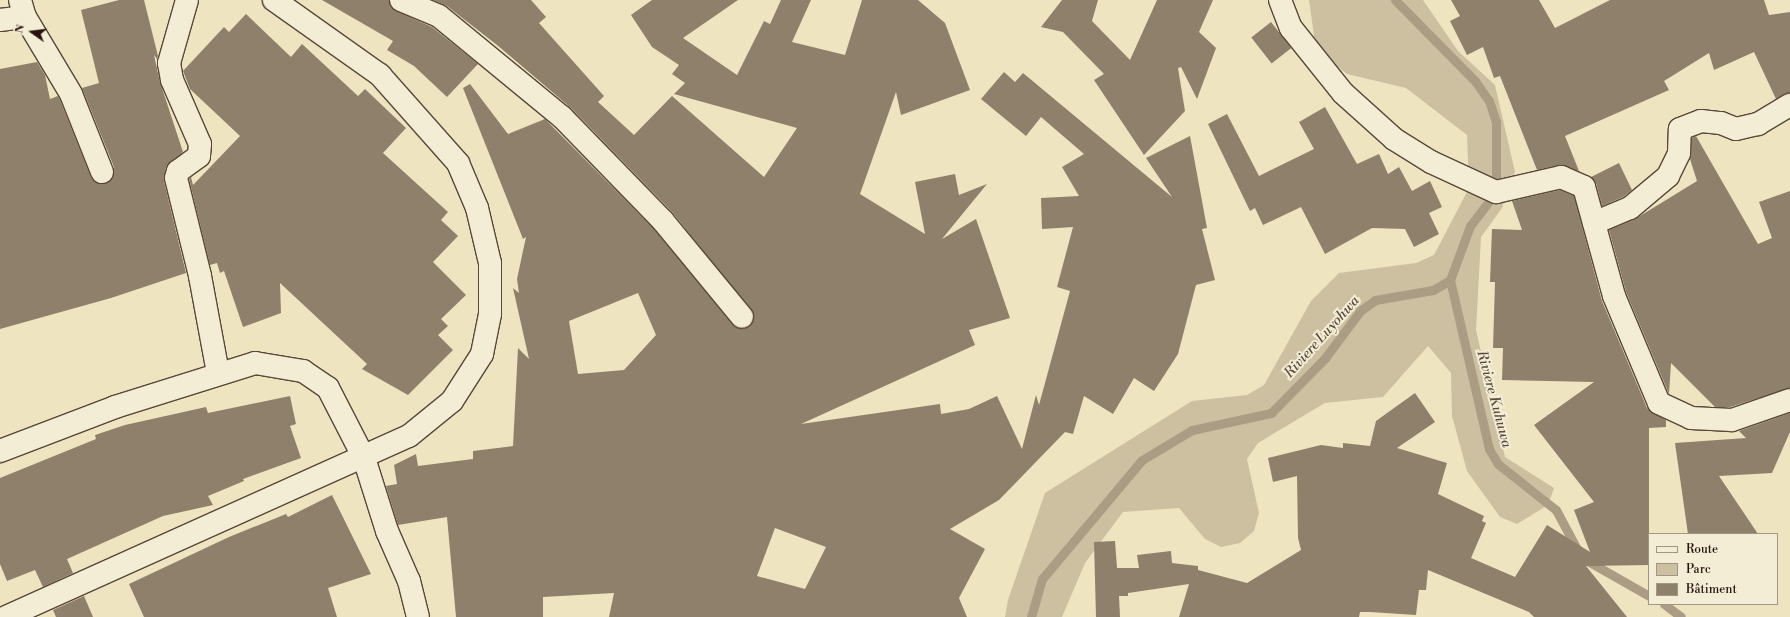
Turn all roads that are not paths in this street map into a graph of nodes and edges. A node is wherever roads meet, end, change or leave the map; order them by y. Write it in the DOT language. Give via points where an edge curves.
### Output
graph roads {
  1 [pos="187,0"];
  2 [pos="274,0"];
  3 [pos="401,0"];
  4 [pos="1280,0"];
  5 [pos="23,8"];
  6 [pos="0,20"];
  7 [pos="1790,105"];
  8 [pos="102,172"];
  9 [pos="1594,223"];
  10 [pos="742,317"];
  11 [pos="218,373"];
  12 [pos="1790,400"];
  13 [pos="0,451"];
  14 [pos="364,458"];
  15 [pos="6,617"];
  16 [pos="418,617"];
  1 -- 11 [label="street" via="169,63 172,80 200,144 199,156 178,171 176,178 200,276"];
  2 -- 14 [label="street" via="380,75 458,163 476,208 490,263 490,314 482,354 452,401 409,436"];
  3 -- 10 [label="street" via="439,16 562,117 663,221"];
  4 -- 9 [label="street" via="1291,28 1343,93 1394,140 1431,162 1496,192 1561,177 1584,187"];
  5 -- 6 [label="street"];
  5 -- 8 [label="street" via="71,94"];
  7 -- 9 [label="street" via="1758,124 1736,128 1701,121 1680,128 1679,153 1668,176 1630,208"];
  9 -- 12 [label="street" via="1614,296 1659,403 1690,418 1732,420"];
  11 -- 13 [label="street" via="115,407"];
  11 -- 14 [label="street" via="256,363 303,370 328,388"];
  14 -- 15 [label="street"];
  14 -- 16 [label="street" via="387,531 409,581"];
}
